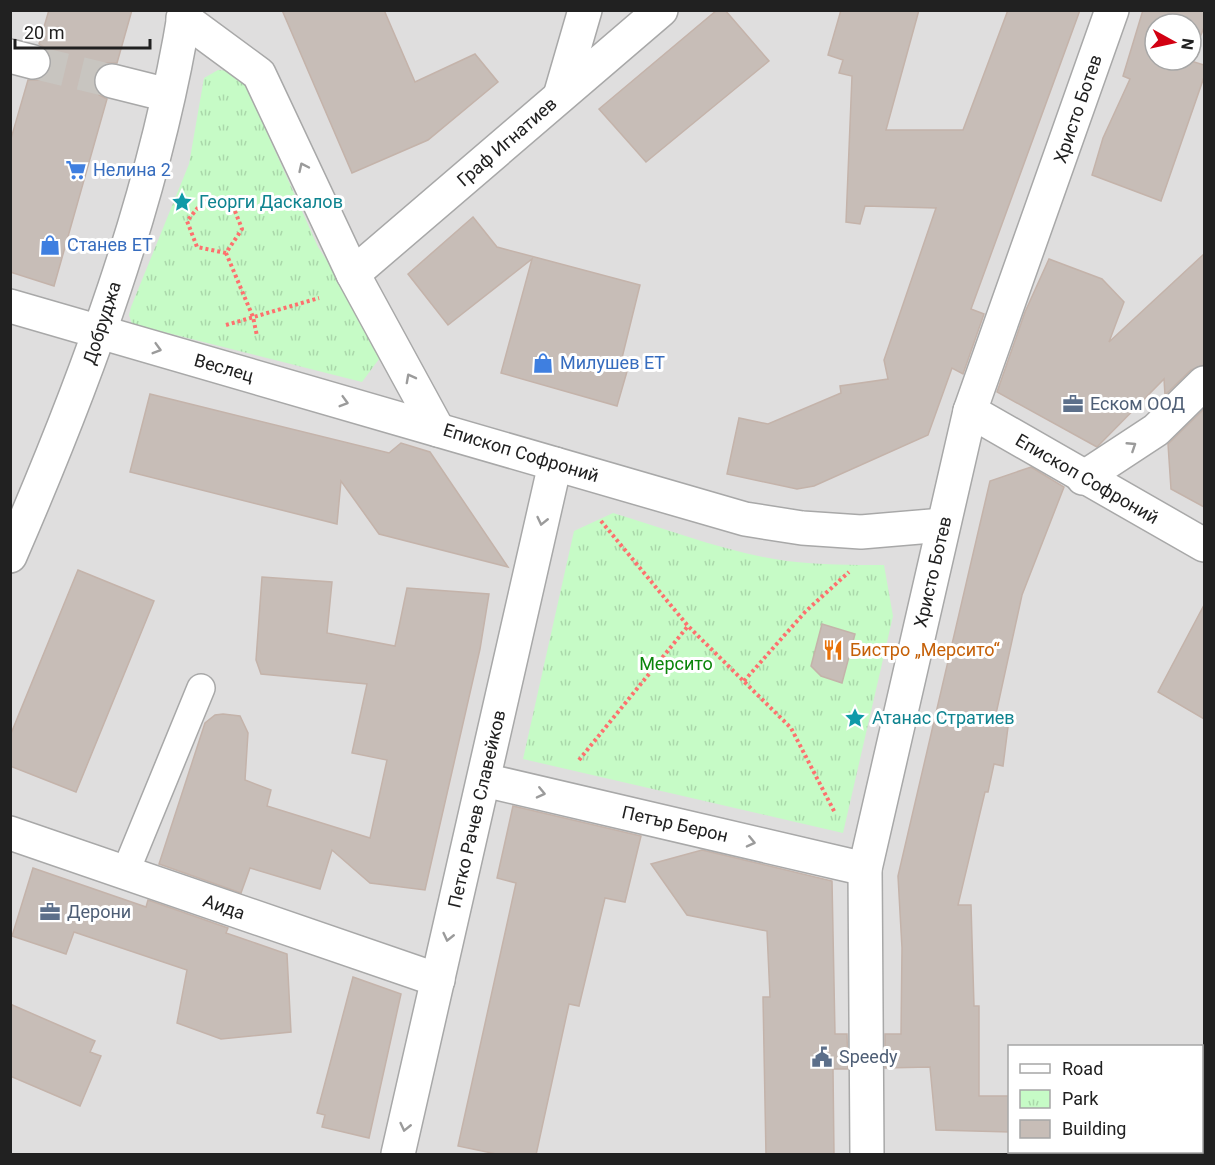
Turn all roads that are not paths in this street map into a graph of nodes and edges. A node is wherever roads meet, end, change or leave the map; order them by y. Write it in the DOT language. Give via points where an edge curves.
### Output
graph roads {
  1 [pos="585,10"];
  2 [pos="661,10"];
  3 [pos="1113,10"];
  4 [pos="184,14"];
  5 [pos="112,81"];
  6 [pos="168,95"];
  7 [pos="560,96"];
  8 [pos="353,274"];
  9 [pos="10,306"];
  10 [pos="101,333"];
  11 [pos="1204,383"];
  12 [pos="970,411"];
  13 [pos="438,430"];
  14 [pos="555,464"];
  15 [pos="1083,478"];
  16 [pos="943,525"];
  17 [pos="1204,545"];
  18 [pos="10,556"];
  19 [pos="201,688"];
  20 [pos="484,780"];
  21 [pos="10,833"];
  22 [pos="866,869"];
  23 [pos="125,873"];
  24 [pos="438,980"];
  25 [pos="398,1155"];
  26 [pos="867,1155"];
  1 -- 7 [label="street"];
  2 -- 7 [label="street, Граф Игнатиев"];
  3 -- 12 [label="street, Христо Ботев"];
  4 -- 6 [label="street, Добруджа"];
  8 -- 4 [label="street, Епископ Софроний, one-way" via="259,74"];
  5 -- 6 [label="street"];
  6 -- 10 [label="street, Добруджа"];
  7 -- 8 [label="street, Граф Игнатиев"];
  13 -- 8 [label="street, Епископ Софроний, one-way"];
  9 -- 10 [label="street, Веслец"];
  10 -- 13 [label="street, Веслец, one-way"];
  10 -- 18 [label="street, Добруджа"];
  15 -- 11 [label="street, one-way" via="1155,430"];
  12 -- 15 [label="street, Епископ Софроний"];
  12 -- 16 [label="street, Христо Ботев"];
  13 -- 14 [label="street, Епископ Софроний"];
  14 -- 16 [label="street, Епископ Софроний" via="745,519 802,528 861,532"];
  14 -- 20 [label="street, Петко Рачев Славейков, one-way"];
  15 -- 17 [label="street, Епископ Софроний"];
  16 -- 22 [label="street, Христо Ботев"];
  19 -- 23 [label="lane"];
  20 -- 22 [label="street, Петър Берон, one-way"];
  20 -- 24 [label="street, Петко Рачев Славейков, one-way"];
  21 -- 23 [label="street, Аида"];
  22 -- 26 [label="street, Христо Ботев"];
  23 -- 24 [label="street, Аида"];
  24 -- 25 [label="street, Петко Рачев Славейков, one-way"];
}
